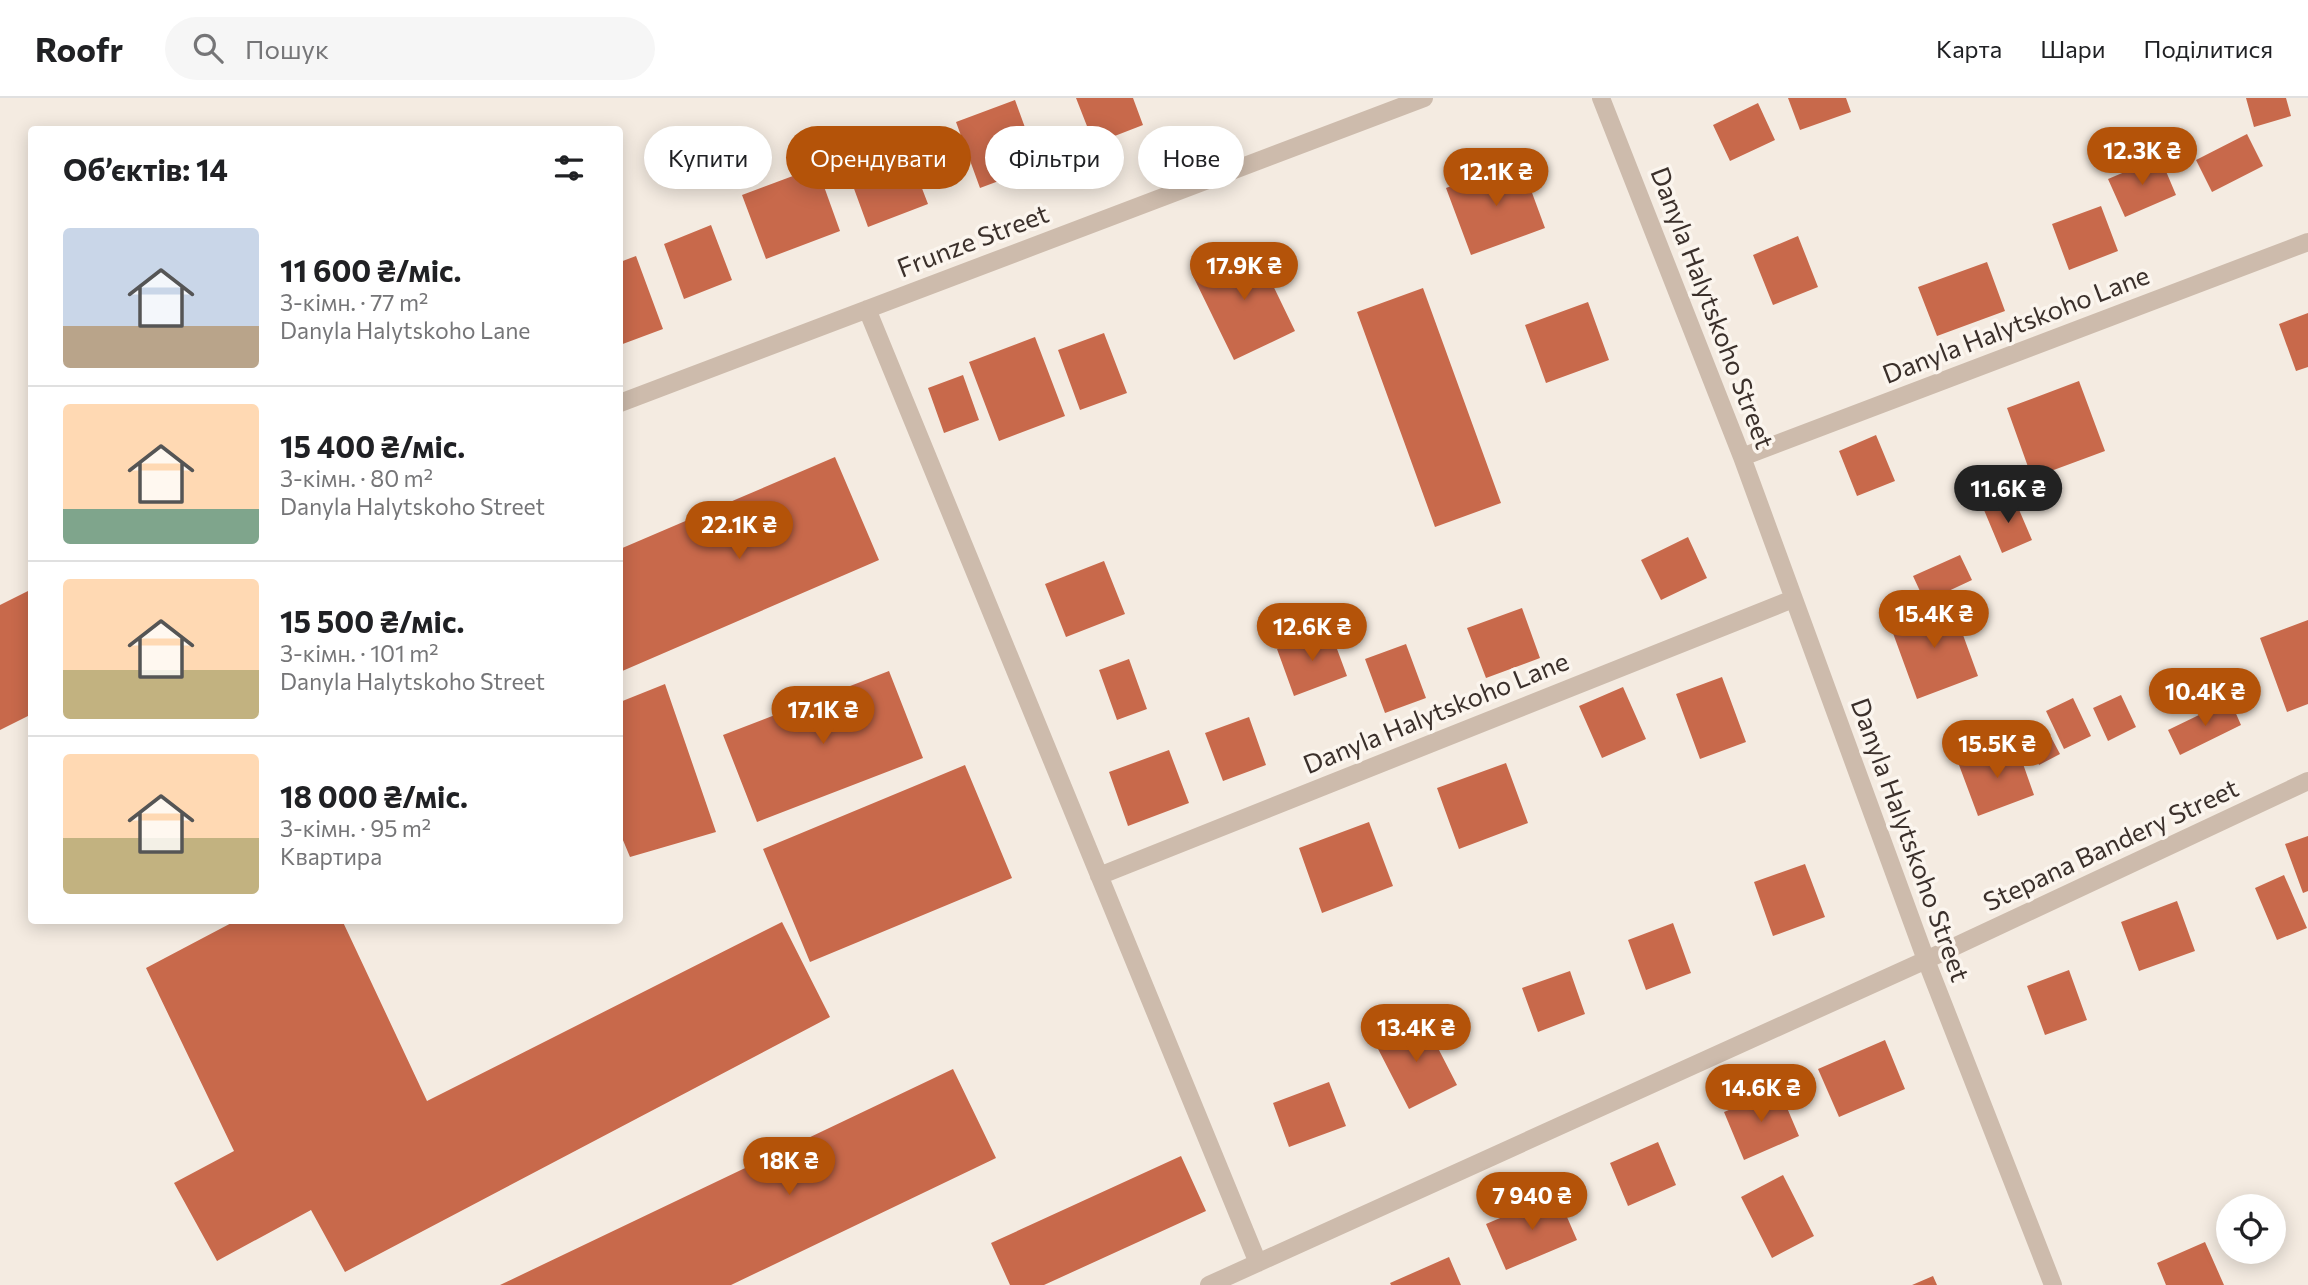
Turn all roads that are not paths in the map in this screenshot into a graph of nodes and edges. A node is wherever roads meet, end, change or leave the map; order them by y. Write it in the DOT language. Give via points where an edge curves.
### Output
graph roads {
  1 [pos="1424,98"];
  2 [pos="1601,98"];
  3 [pos="2308,242"];
  4 [pos="867,309"];
  5 [pos="623,402"];
  6 [pos="1742,457"];
  7 [pos="1793,599"];
  8 [pos="2308,781"];
  9 [pos="1099,876"];
  10 [pos="1926,960"];
  11 [pos="1258,1263"];
  12 [pos="1209,1285"];
  13 [pos="2053,1285"];
  1 -- 4 [label="street, Frunze Street"];
  2 -- 6 [label="street, Danyla Halytskoho Street"];
  3 -- 6 [label="street, Danyla Halytskoho Lane"];
  4 -- 5 [label="street, Frunze Street"];
  4 -- 9 [label="street"];
  6 -- 7 [label="street, Danyla Halytskoho Street"];
  7 -- 9 [label="street, Danyla Halytskoho Lane"];
  7 -- 10 [label="street, Danyla Halytskoho Street"];
  8 -- 10 [label="street, Stepana Bandery Street"];
  9 -- 11 [label="street"];
  10 -- 11 [label="street, Stepana Bandery Street"];
  10 -- 13 [label="street, Danyla Halytskoho Street"];
  11 -- 12 [label="street, Stepana Bandery Street"];
}
